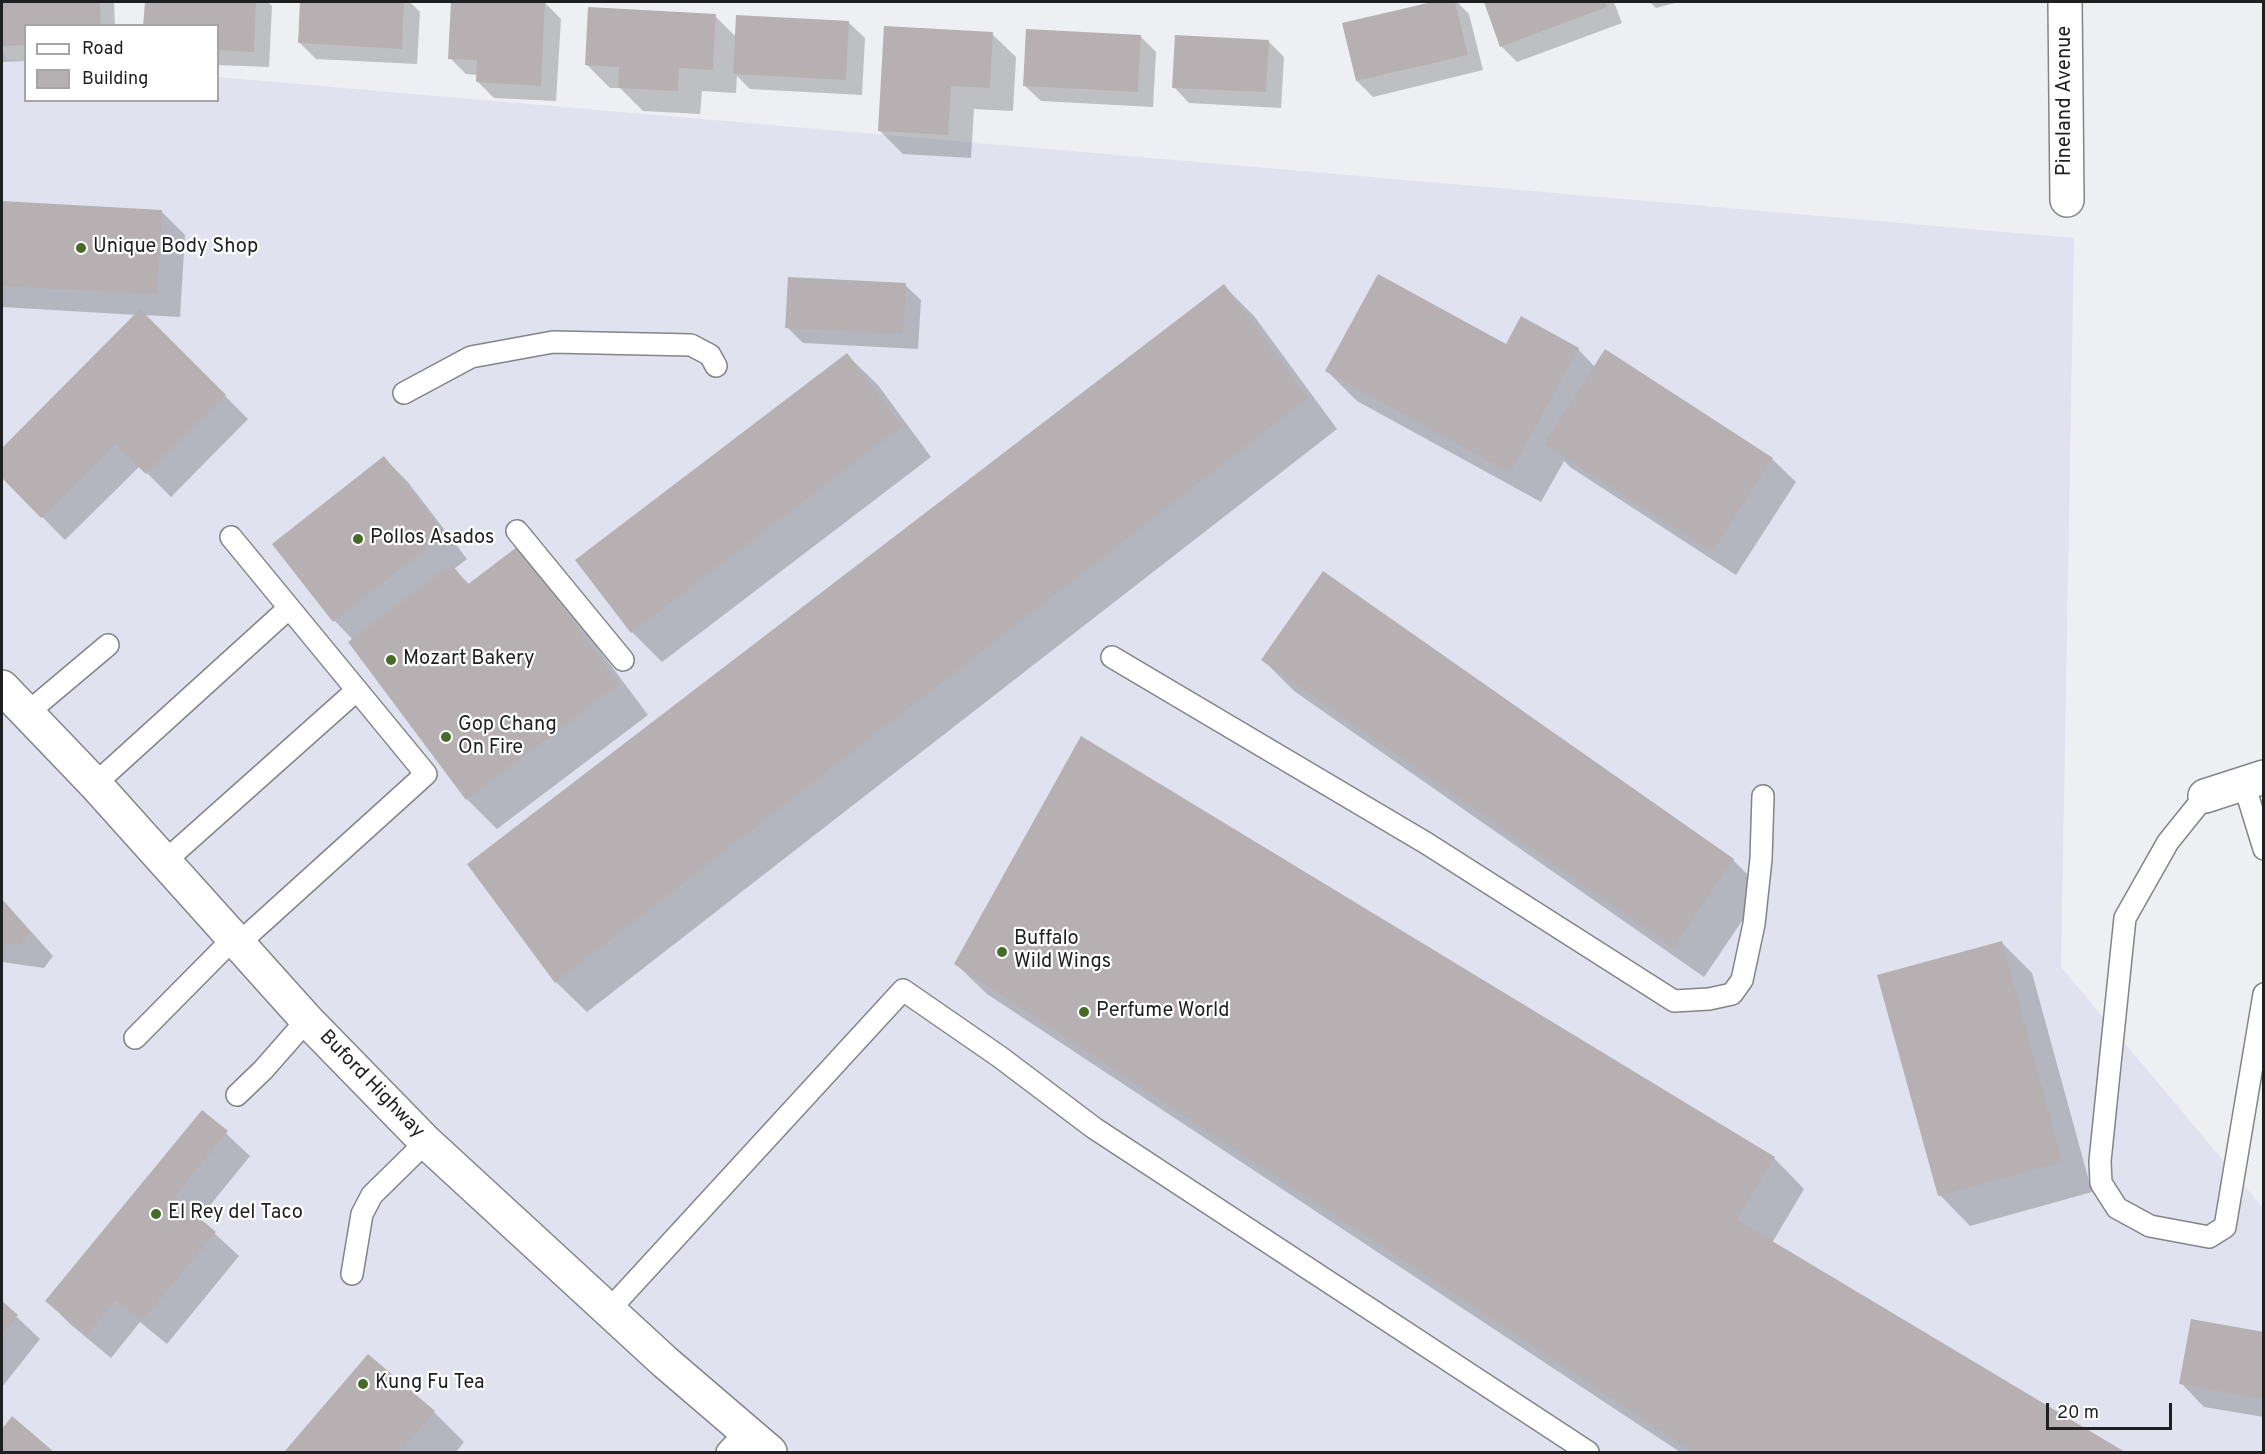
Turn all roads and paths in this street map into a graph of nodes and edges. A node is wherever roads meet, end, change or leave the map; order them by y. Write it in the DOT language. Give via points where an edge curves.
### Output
graph roads {
  1 [pos="2065,2"];
  2 [pos="2067,200"];
  3 [pos="716,366"];
  4 [pos="404,393"];
  5 [pos="517,531"];
  6 [pos="231,537"];
  7 [pos="289,608"];
  8 [pos="108,645"];
  9 [pos="1112,657"];
  10 [pos="623,660"];
  11 [pos="2,687"];
  12 [pos="357,690"];
  13 [pos="26,714"];
  14 [pos="2254,780"];
  15 [pos="95,784"];
  16 [pos="1762,796"];
  17 [pos="2205,796"];
  18 [pos="2264,849"];
  19 [pos="164,862"];
  20 [pos="236,941"];
  21 [pos="2264,994"];
  22 [pos="307,1020"];
  23 [pos="135,1038"];
  24 [pos="237,1095"];
  25 [pos="426,1142"];
  26 [pos="352,1274"];
  27 [pos="609,1310"];
  28 [pos="736,1442"];
  29 [pos="770,1452"];
  30 [pos="1588,1452"];
  1 -- 2 [label="main road, Pineland Avenue"];
  3 -- 4 [label="lane" via="710,355 691,345 553,342 471,357"];
  5 -- 10 [label="lane"];
  6 -- 7 [label="lane"];
  7 -- 12 [label="lane"];
  7 -- 15 [label="lane"];
  8 -- 13 [label="lane"];
  9 -- 16 [label="lane" via="1426,843 1674,1001 1732,994 1742,980 1754,924"];
  11 -- 13 [label="main road, Buford Highway"];
  12 -- 19 [label="lane"];
  12 -- 20 [label="lane" via="426,774"];
  13 -- 15 [label="main road, Buford Highway"];
  14 -- 17 [label="main road"];
  14 -- 18 [label="lane"];
  15 -- 19 [label="main road, Buford Highway"];
  17 -- 21 [label="lane" via="2168,842 2126,918 2100,1161 2101,1183 2117,1208 2150,1226 2209,1237 2225,1227"];
  19 -- 20 [label="main road, Buford Highway"];
  20 -- 22 [label="main road, Buford Highway"];
  20 -- 23 [label="lane"];
  22 -- 24 [label="lane"];
  22 -- 25 [label="main road, Buford Highway"];
  25 -- 26 [label="lane" via="372,1195 362,1214"];
  25 -- 27 [label="main road, Buford Highway"];
  27 -- 28 [label="main road, Buford Highway" via="665,1362"];
  27 -- 30 [label="lane" via="903,990 1094,1128"];
  28 -- 29 [label="main road, Buford Highway"];
}
